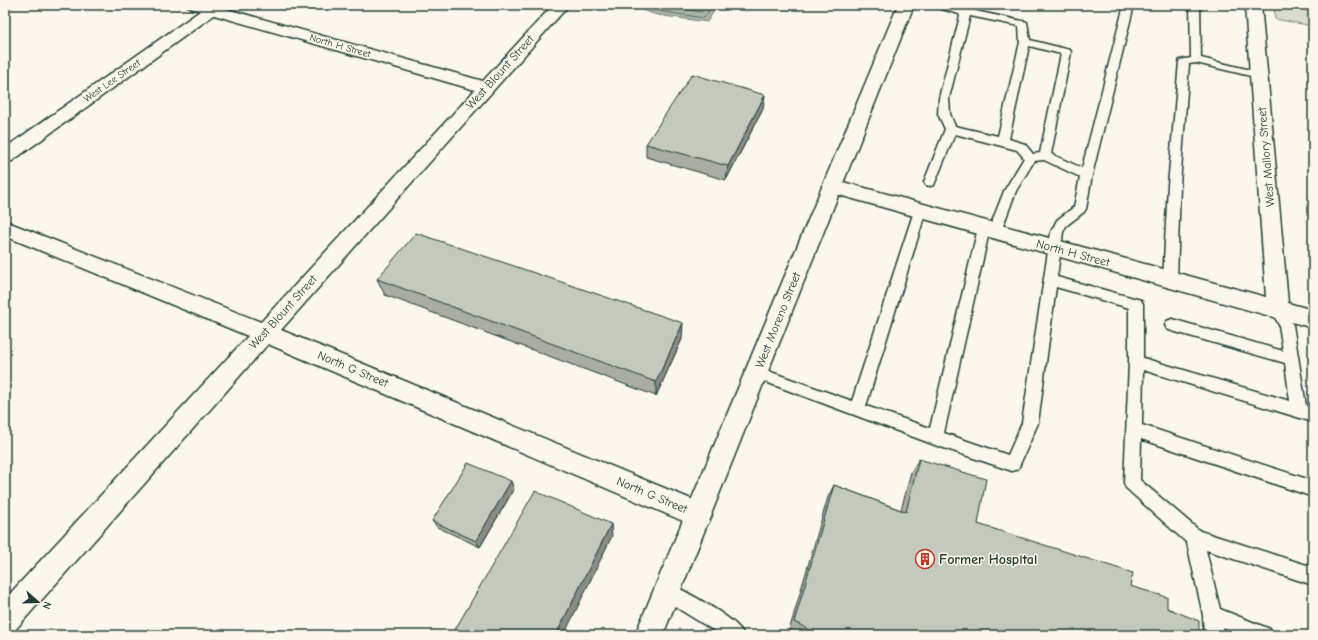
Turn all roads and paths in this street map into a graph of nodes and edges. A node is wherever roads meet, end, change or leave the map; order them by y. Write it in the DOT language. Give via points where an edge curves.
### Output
graph roads {
  1 [pos="195,5"];
  2 [pos="561,5"];
  3 [pos="906,5"];
  4 [pos="938,5"];
  5 [pos="1129,5"];
  6 [pos="1195,5"];
  7 [pos="1253,5"];
  8 [pos="215,7"];
  9 [pos="962,12"];
  10 [pos="1025,42"];
  11 [pos="1196,60"];
  12 [pos="1259,75"];
  13 [pos="485,87"];
  14 [pos="950,129"];
  15 [pos="1003,141"];
  16 [pos="1045,156"];
  17 [pos="5,157"];
  18 [pos="1030,158"];
  19 [pos="1086,175"];
  20 [pos="930,182"];
  21 [pos="832,186"];
  22 [pos="920,210"];
  23 [pos="5,228"];
  24 [pos="990,230"];
  25 [pos="1056,248"];
  26 [pos="1051,280"];
  27 [pos="1170,280"];
  28 [pos="1278,310"];
  29 [pos="1313,319"];
  30 [pos="1172,325"];
  31 [pos="265,332"];
  32 [pos="1291,359"];
  33 [pos="1136,362"];
  34 [pos="757,373"];
  35 [pos="857,410"];
  36 [pos="1306,412"];
  37 [pos="1133,429"];
  38 [pos="935,438"];
  39 [pos="1313,488"];
  40 [pos="699,514"];
  41 [pos="1195,538"];
  42 [pos="1313,576"];
  43 [pos="667,592"];
  44 [pos="1212,615"];
  45 [pos="5,620"];
  46 [pos="649,635"];
  47 [pos="735,635"];
  48 [pos="1213,635"];
  49 [pos="1264,635"];
  1 -- 8 [label="street, North H Street"];
  2 -- 13 [label="street, West Blount Street"];
  3 -- 21 [label="street, West Moreno Street"];
  4 -- 9 [label="lane"];
  5 -- 19 [label="lane"];
  6 -- 11 [label="lane"];
  7 -- 12 [label="street, West Mallory Street"];
  8 -- 13 [label="street, North H Street"];
  8 -- 17 [label="street, West Lee Street"];
  9 -- 10 [label="lane" via="1024,24"];
  9 -- 14 [label="lane" via="965,16 944,98 944,114"];
  10 -- 15 [label="lane"];
  10 -- 16 [label="lane" via="1066,52"];
  11 -- 12 [label="lane"];
  11 -- 27 [label="lane" via="1184,62 1174,185"];
  12 -- 28 [label="street, West Mallory Street"];
  13 -- 31 [label="street, West Blount Street"];
  14 -- 15 [label="lane"];
  14 -- 20 [label="lane"];
  15 -- 18 [label="lane" via="1021,146"];
  16 -- 18 [label="lane"];
  16 -- 19 [label="lane"];
  18 -- 24 [label="lane"];
  19 -- 25 [label="lane" via="1080,209 1062,223"];
  21 -- 22 [label="street, North H Street"];
  21 -- 34 [label="street, West Moreno Street"];
  22 -- 24 [label="street, North H Street"];
  22 -- 35 [label="lane"];
  23 -- 31 [label="street, North G Street"];
  24 -- 25 [label="street, North H Street"];
  24 -- 38 [label="lane"];
  25 -- 26 [label="lane"];
  25 -- 27 [label="street, North H Street"];
  26 -- 33 [label="lane" via="1136,304"];
  26 -- 38 [label="lane" via="1030,423 1012,464"];
  27 -- 28 [label="street, North H Street"];
  28 -- 29 [label="street, North H Street"];
  28 -- 32 [label="lane" via="1286,325"];
  30 -- 32 [label="lane"];
  31 -- 40 [label="street, North G Street"];
  31 -- 45 [label="street, West Blount Street"];
  32 -- 36 [label="lane"];
  33 -- 36 [label="lane"];
  33 -- 37 [label="lane"];
  34 -- 35 [label="lane"];
  34 -- 40 [label="street, West Moreno Street"];
  35 -- 38 [label="lane"];
  37 -- 39 [label="lane"];
  37 -- 41 [label="lane" via="1132,483"];
  40 -- 43 [label="street, West Moreno Street"];
  41 -- 42 [label="lane"];
  41 -- 44 [label="lane"];
  43 -- 46 [label="street, West Moreno Street"];
  43 -- 47 [label="lane" via="723,625"];
  44 -- 48 [label="lane"];
  44 -- 49 [label="lane"];
}
